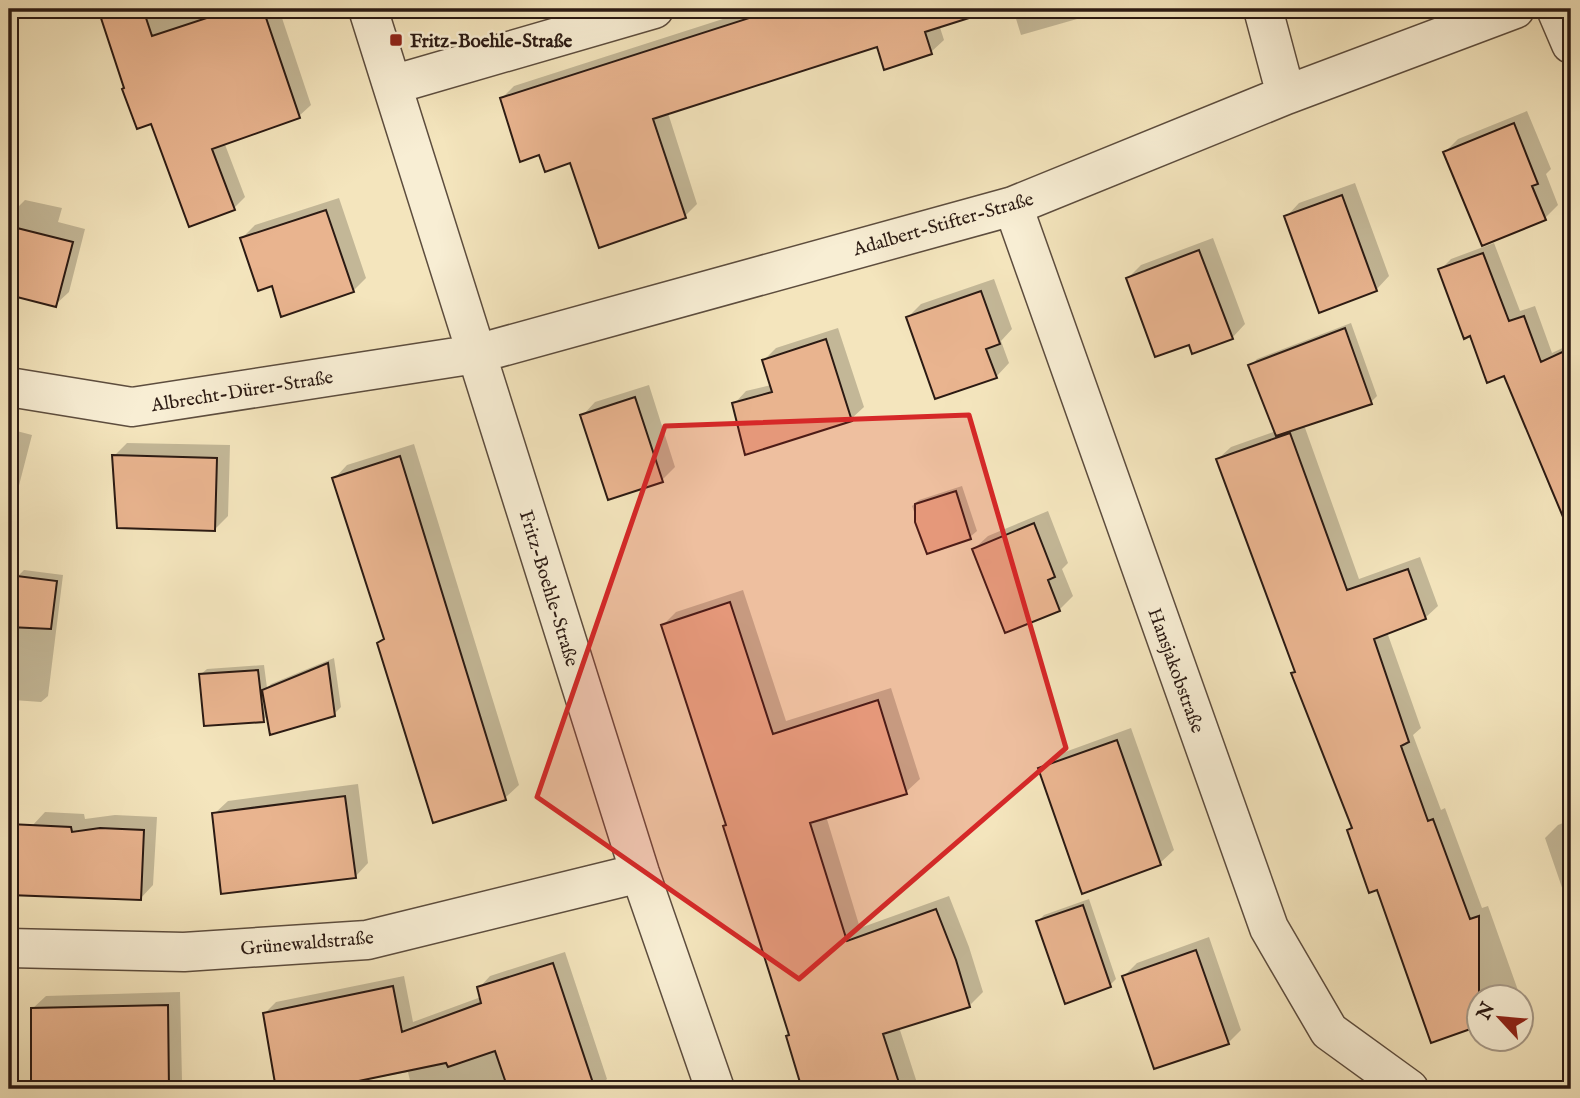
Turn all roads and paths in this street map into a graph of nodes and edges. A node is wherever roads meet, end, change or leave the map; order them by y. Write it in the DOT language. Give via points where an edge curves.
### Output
graph roads {
  1 [pos="368,9"];
  2 [pos="653,9"];
  3 [pos="1263,9"];
  4 [pos="1515,9"];
  5 [pos="1556,9"];
  6 [pos="1571,44"];
  7 [pos="391,85"];
  8 [pos="1286,95"];
  9 [pos="1013,206"];
  10 [pos="476,354"];
  11 [pos="9,387"];
  12 [pos="640,873"];
  13 [pos="9,948"];
  14 [pos="715,1089"];
  15 [pos="1409,1089"];
  1 -- 7 [label="street, Fritz-Boehle-Straße"];
  2 -- 7 [label="street"];
  3 -- 8 [label="street"];
  4 -- 8 [label="street, Adalbert-Stifter-Straße"];
  5 -- 6 [label="street"];
  7 -- 10 [label="street, Fritz-Boehle-Straße"];
  8 -- 9 [label="street, Adalbert-Stifter-Straße"];
  9 -- 10 [label="street, Adalbert-Stifter-Straße"];
  9 -- 15 [label="street, Hansjakobstraße" via="1269,928 1329,1031"];
  10 -- 11 [label="street, Albrecht-Dürer-Straße" via="132,407"];
  10 -- 12 [label="street, Fritz-Boehle-Straße"];
  12 -- 13 [label="street, Grünewaldstraße" via="367,940 184,952"];
  12 -- 14 [label="street, Fritz-Boehle-Straße"];
}
